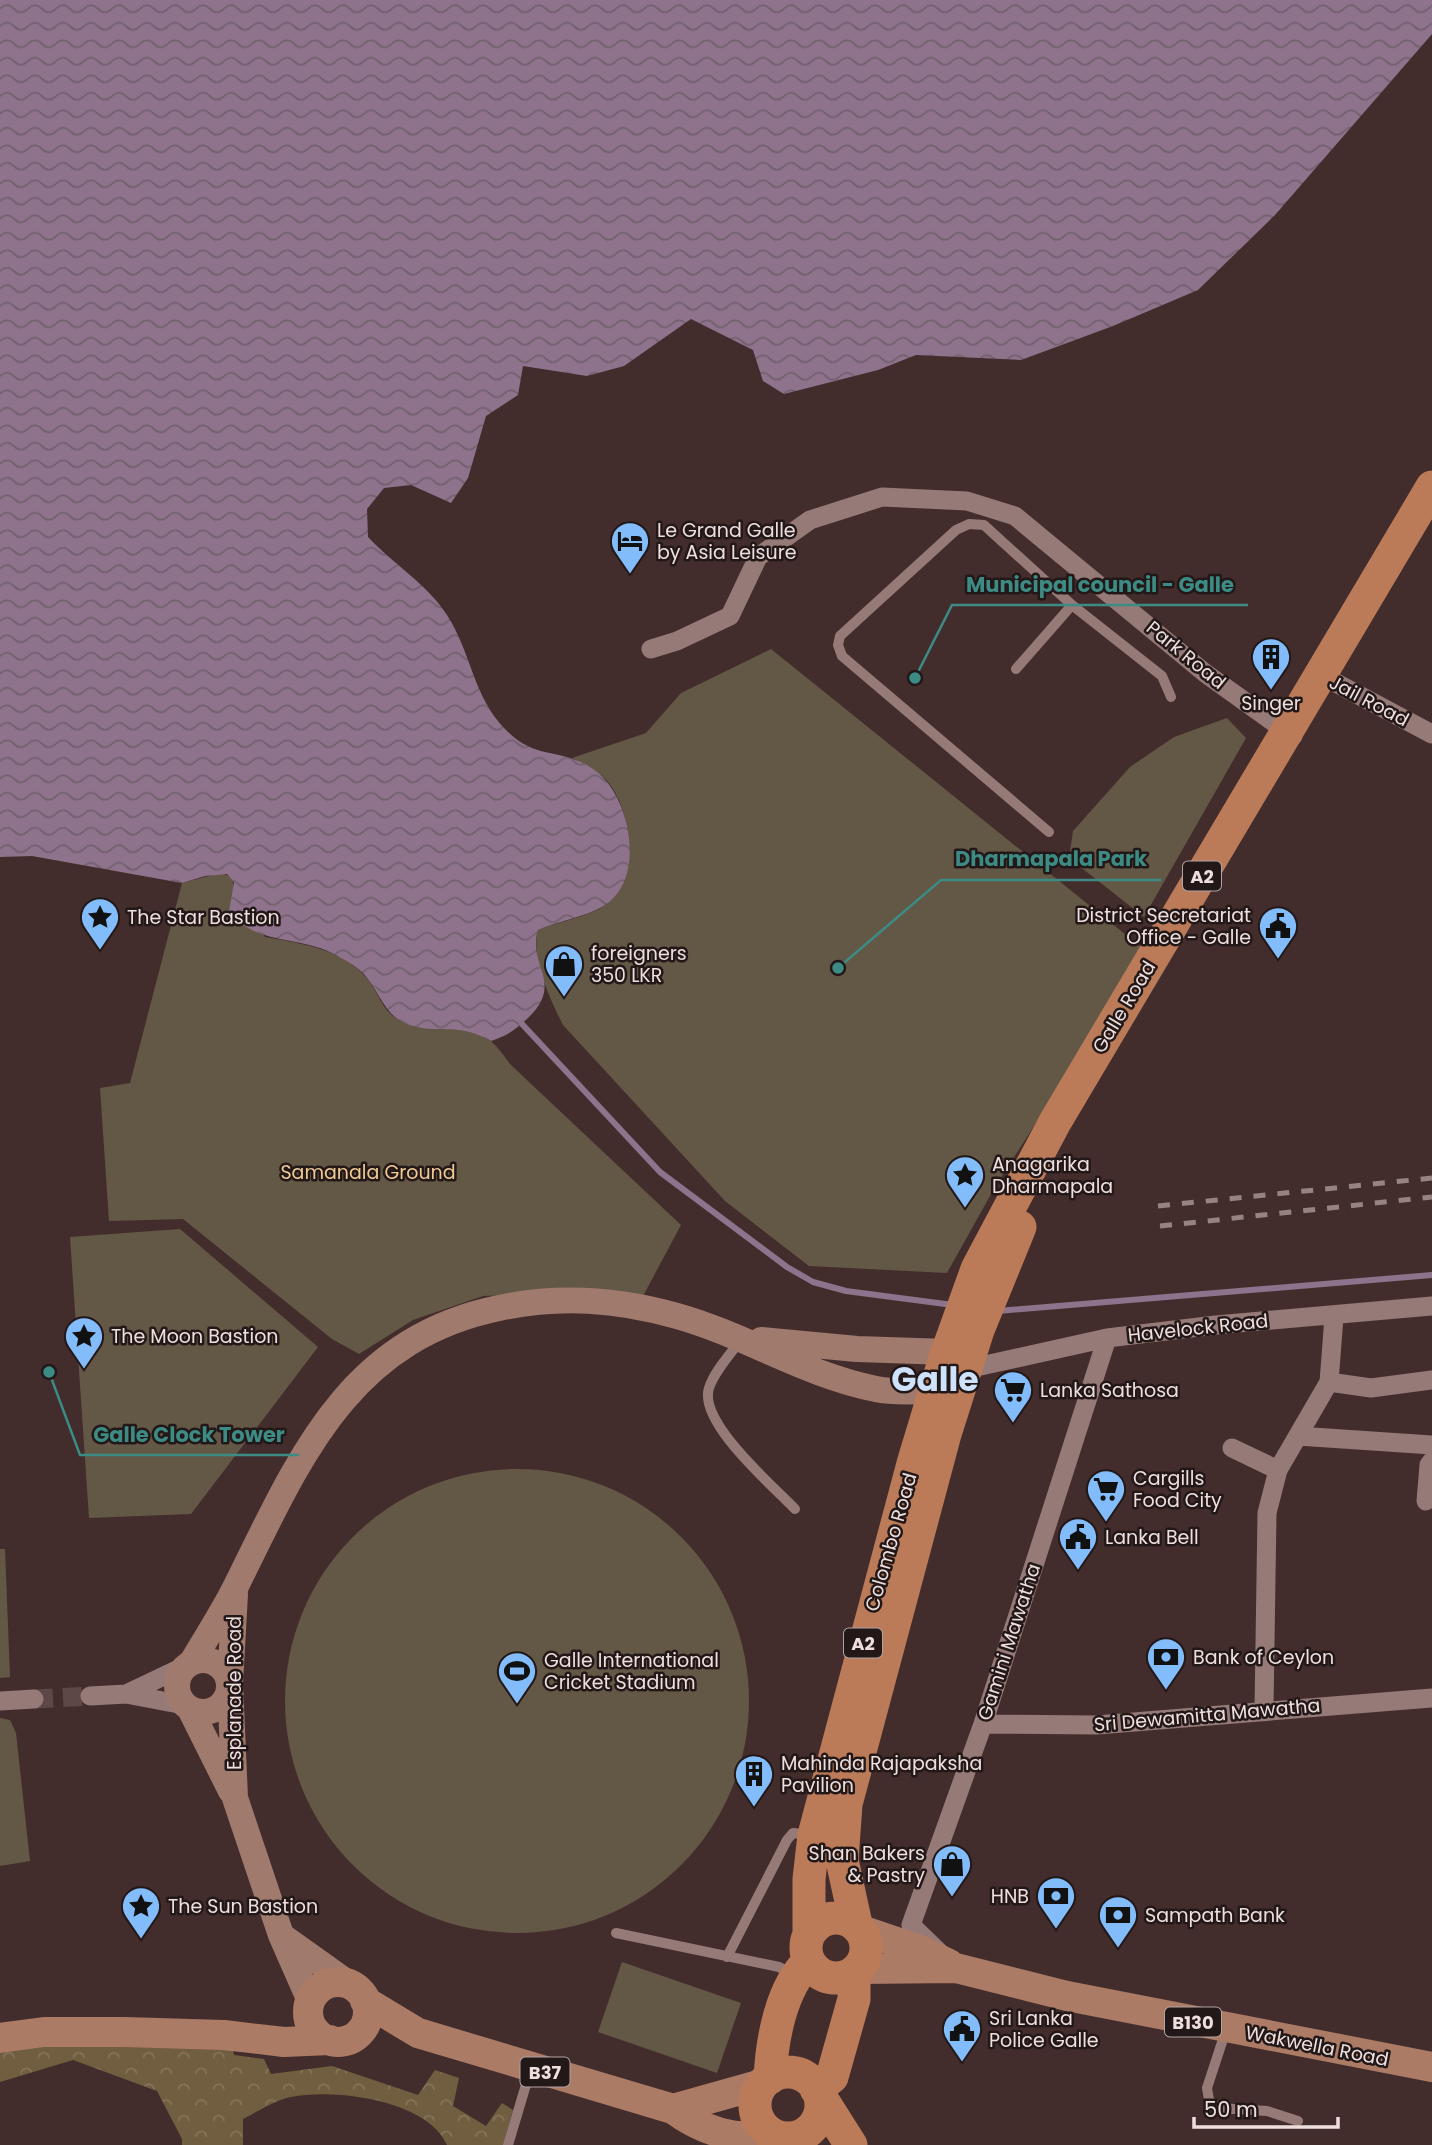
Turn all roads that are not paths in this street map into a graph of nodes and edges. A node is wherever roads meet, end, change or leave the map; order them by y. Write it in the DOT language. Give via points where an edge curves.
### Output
graph roads {
  1 [pos="1432,487"];
  2 [pos="1432,522"];
  3 [pos="1072,605"];
  4 [pos="651,649"];
  5 [pos="1016,669"];
  6 [pos="1327,680"];
  7 [pos="1171,698"];
  8 [pos="1428,729"];
  9 [pos="1293,735"];
  10 [pos="1049,832"];
  11 [pos="1432,1306"];
  12 [pos="1334,1317"];
  13 [pos="742,1338"];
  14 [pos="1107,1338"];
  15 [pos="953,1360"];
  16 [pos="1432,1380"];
  17 [pos="1329,1382"];
  18 [pos="934,1391"];
  19 [pos="1298,1436"];
  20 [pos="1432,1445"];
  21 [pos="1232,1448"];
  22 [pos="1432,1461"];
  23 [pos="1278,1470"];
  24 [pos="1426,1501"];
  25 [pos="795,1509"];
  26 [pos="236,1587"];
  27 [pos="189,1664"];
  28 [pos="230,1683"];
  29 [pos="126,1695"];
  30 [pos="90,1696"];
  31 [pos="1432,1698"];
  32 [pos="34,1699"];
  33 [pos="0,1701"];
  34 [pos="187,1707"];
  35 [pos="1264,1709"];
  36 [pos="983,1724"];
  37 [pos="235,1798"];
  38 [pos="814,1835"];
  39 [pos="859,1927"];
  40 [pos="616,1933"];
  41 [pos="281,1935"];
  42 [pos="804,1956"];
  43 [pos="727,1957"];
  44 [pos="956,1968"];
  45 [pos="856,1971"];
  46 [pos="356,1992"];
  47 [pos="309,2007"];
  48 [pos="1227,2029"];
  49 [pos="418,2033"];
  50 [pos="0,2038"];
  51 [pos="258,2038"];
  52 [pos="339,2040"];
  53 [pos="1432,2067"];
  54 [pos="532,2068"];
  55 [pos="766,2081"];
  56 [pos="818,2092"];
  57 [pos="673,2109"];
  58 [pos="1298,2122"];
  59 [pos="783,2139"];
  60 [pos="508,2145"];
  61 [pos="850,2145"];
  1 -- 6 [label="highway, Galle Road / A2"];
  2 -- 6 [label="highway, Galle Road / A2"];
  3 -- 5 [label="lane"];
  3 -- 7 [label="lane" via="1162,676"];
  3 -- 10 [label="lane" via="984,526 969,524 956,530 840,636 838,645 842,656"];
  4 -- 9 [label="street, Park Road" via="730,616 758,557 810,520 882,496 967,501 1015,516 1205,673"];
  6 -- 8 [label="street, Jail Road"];
  6 -- 9 [label="highway, Galle Road / A2"];
  9 -- 15 [label="highway, Galle Road / A2" via="1048,1134"];
  11 -- 12 [label="street, Havelock Road"];
  12 -- 14 [label="street, Havelock Road"];
  12 -- 17 [label="street"];
  13 -- 15 [label="street, Esplanade Road"];
  13 -- 18 [label="street, Esplanade Road" via="798,1366 877,1390"];
  13 -- 25 [label="lane" via="708,1388 708,1408 718,1428"];
  13 -- 26 [label="street, Esplanade Road" via="615,1301 520,1304 463,1315 418,1336 379,1362 342,1399 283,1490"];
  14 -- 15 [label="street, Havelock Road"];
  14 -- 36 [label="street, Gamini Mawatha"];
  15 -- 18 [label="highway, Colombo Road / A2"];
  15 -- 39 [label="highway, Colombo Road / A2" via="945,1434 846,1804 842,1860"];
  16 -- 17 [label="street" via="1371,1388"];
  17 -- 19 [label="street"];
  18 -- 38 [label="highway, Colombo Road / A2"];
  19 -- 20 [label="street"];
  19 -- 23 [label="street"];
  21 -- 23 [label="street"];
  22 -- 24 [label="street"];
  23 -- 35 [label="street" via="1267,1513"];
  26 -- 27 [label="street, Esplanade Road"];
  26 -- 28 [label="street, Esplanade Road"];
  27 -- 28 [label="street" via="204,1659 216,1662"];
  27 -- 29 [label="street"];
  27 -- 34 [label="street" via="177,1684"];
  28 -- 34 [label="street" via="225,1701 216,1709 206,1712"];
  28 -- 37 [label="street, Esplanade Road"];
  29 -- 30 [label="street"];
  29 -- 34 [label="street"];
  31 -- 35 [label="street, Sri Dewamitta Mawatha"];
  32 -- 33 [label="street"];
  34 -- 37 [label="street, Esplanade Road"];
  35 -- 36 [label="street, Sri Dewamitta Mawatha" via="1097,1725"];
  36 -- 44 [label="street, Gamini Mawatha" via="911,1925"];
  37 -- 41 [label="street, Esplanade Road"];
  38 -- 42 [label="highway, Colombo Road / A2"];
  38 -- 43 [label="lane" via="793,1833 787,1840"];
  39 -- 42 [label="highway" via="848,1919 822,1921"];
  39 -- 44 [label="main road, Wakwella Road / B130"];
  39 -- 45 [label="highway" via="866,1954"];
  40 -- 43 [label="lane"];
  41 -- 46 [label="street"];
  41 -- 47 [label="street, Esplanade Road"];
  42 -- 43 [label="lane" via="779,1967"];
  42 -- 45 [label="highway" via="828,1977 845,1977"];
  42 -- 55 [label="highway, Colombo Road / A2" via="772,2047"];
  44 -- 45 [label="main road, Wakwella Road / B130"];
  44 -- 48 [label="main road, Wakwella Road / B130"];
  45 -- 56 [label="highway" via="855,1999 832,2077"];
  46 -- 47 [label="main road" via="338,1982 321,1987"];
  46 -- 49 [label="main road, B37"];
  46 -- 52 [label="main road" via="368,2010 363,2028"];
  47 -- 51 [label="main road, B37"];
  47 -- 52 [label="main road" via="314,2030"];
  48 -- 53 [label="main road, Wakwella Road / B130"];
  48 -- 58 [label="lane" via="1207,2088 1209,2100 1218,2108 1267,2111"];
  49 -- 52 [label="main road, B37"];
  49 -- 54 [label="main road, B37"];
  50 -- 51 [label="main road, B37" via="57,2032"];
  51 -- 52 [label="main road, B37"];
  54 -- 57 [label="main road, B37"];
  54 -- 60 [label="lane"];
  55 -- 56 [label="highway" via="795,2073"];
  55 -- 57 [label="main road"];
  55 -- 59 [label="highway" via="757,2093 756,2111 764,2128"];
  56 -- 59 [label="highway" via="815,2124 800,2136"];
  56 -- 61 [label="highway"];
  57 -- 59 [label="main road, B37" via="709,2130"];
}
